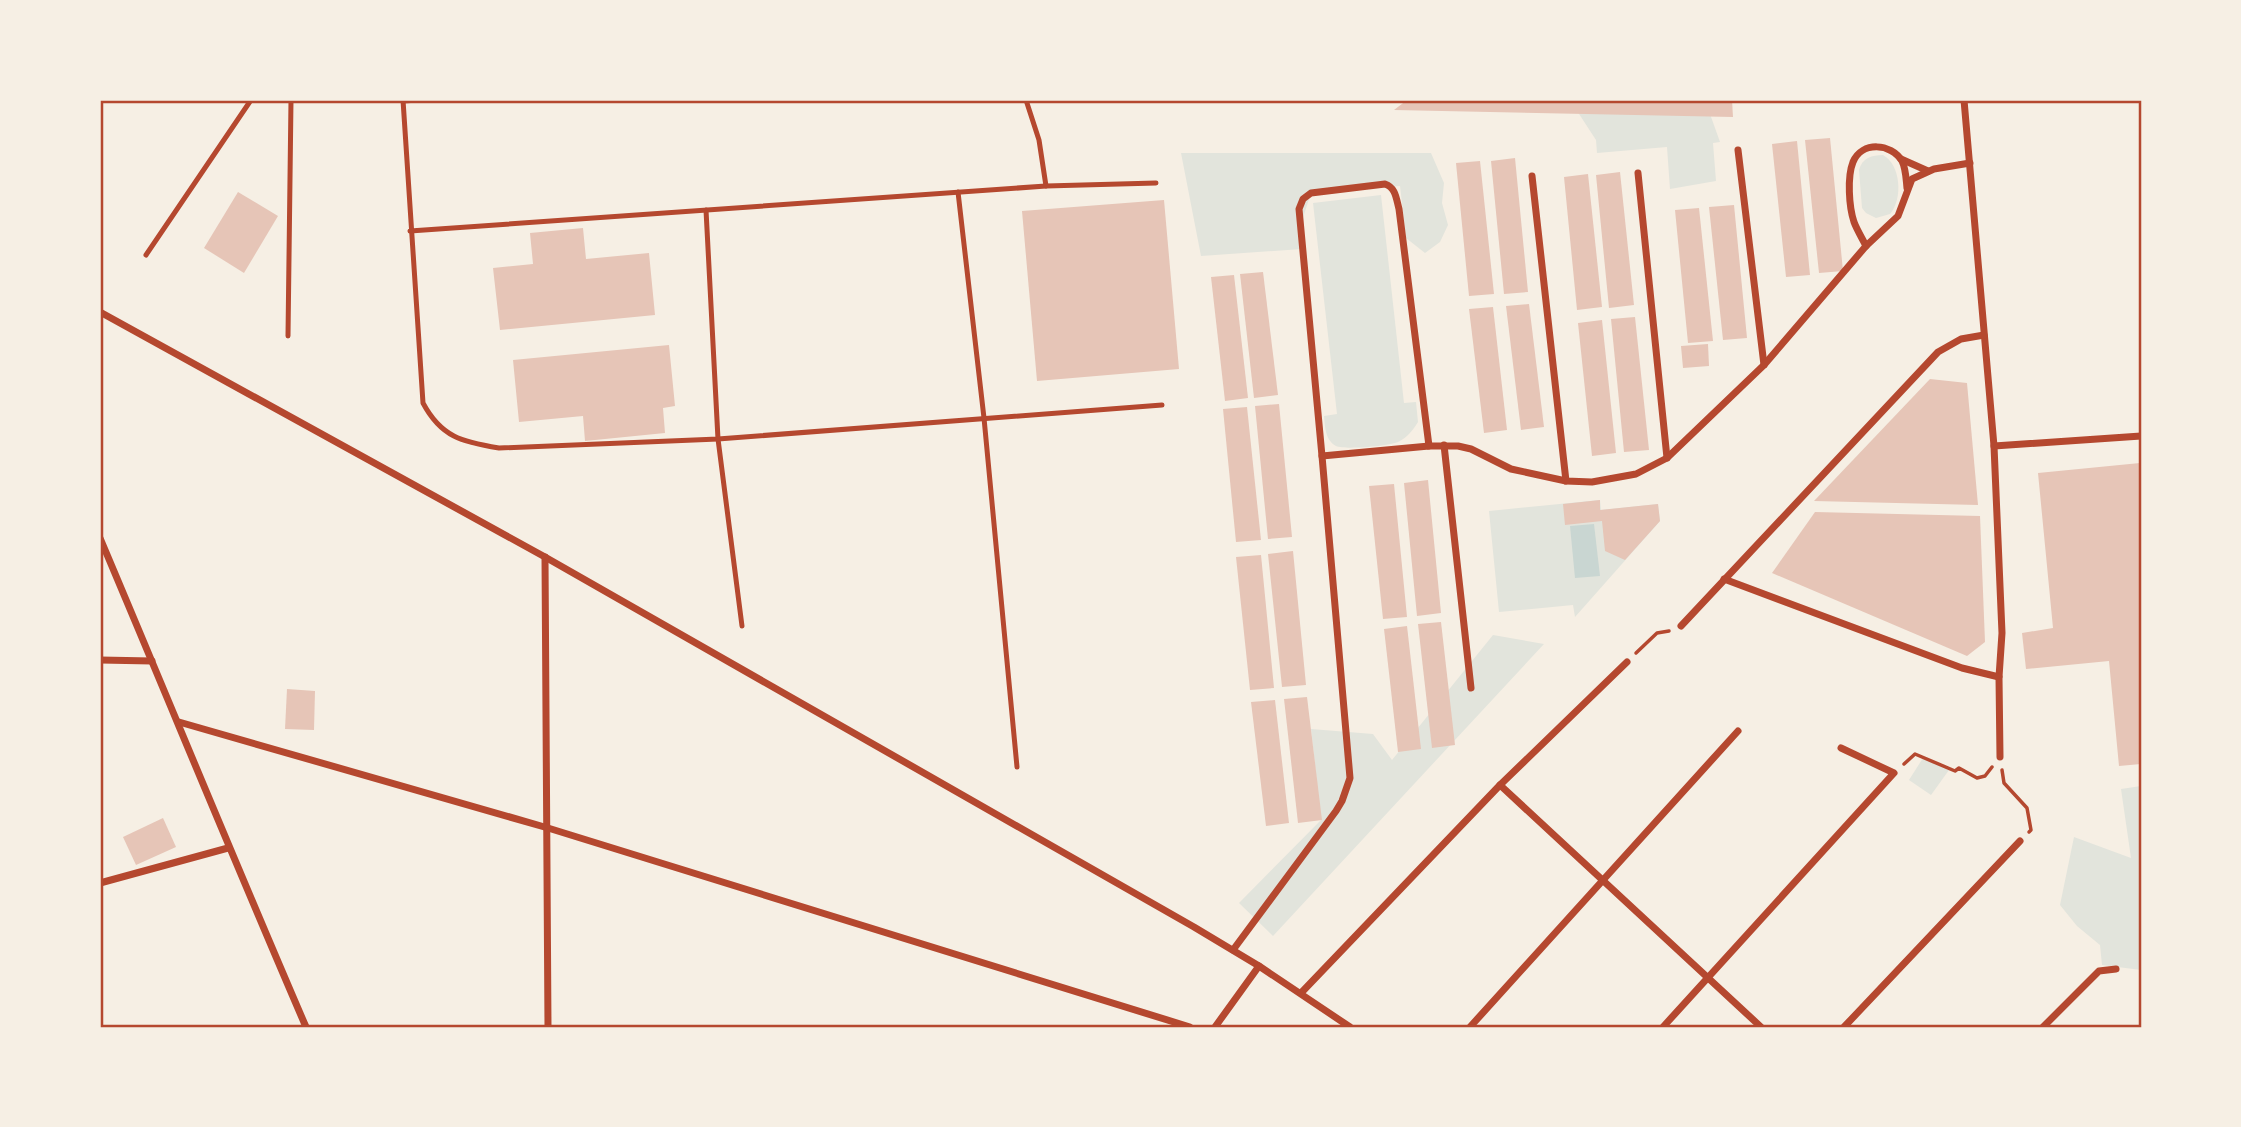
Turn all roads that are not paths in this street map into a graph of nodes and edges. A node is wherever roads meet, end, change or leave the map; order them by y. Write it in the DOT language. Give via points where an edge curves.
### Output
graph roads {
  1 [pos="251,100"];
  2 [pos="291,100"];
  3 [pos="403,100"];
  4 [pos="418,100"];
  5 [pos="1026,100"];
  6 [pos="1964,100"];
  7 [pos="1738,150"];
  8 [pos="1901,159"];
  9 [pos="1970,163"];
  10 [pos="1928,171"];
  11 [pos="1638,173"];
  12 [pos="1532,176"];
  13 [pos="1156,183"];
  14 [pos="1046,186"];
  15 [pos="1907,189"];
  16 [pos="958,192"];
  17 [pos="706,210"];
  18 [pos="410,231"];
  19 [pos="1866,246"];
  20 [pos="146,255"];
  21 [pos="100,312"];
  22 [pos="1984,335"];
  23 [pos="288,336"];
  24 [pos="1764,365"];
  25 [pos="1162,405"];
  26 [pos="984,418"];
  27 [pos="2141,436"];
  28 [pos="718,439"];
  29 [pos="1444,445"];
  30 [pos="1429,446"];
  31 [pos="1994,446"];
  32 [pos="1322,456"];
  33 [pos="1667,458"];
  34 [pos="1566,481"];
  35 [pos="100,538"];
  36 [pos="545,557"];
  37 [pos="1724,579"];
  38 [pos="742,626"];
  39 [pos="1681,626"];
  40 [pos="100,660"];
  41 [pos="152,661"];
  42 [pos="1627,662"];
  43 [pos="1999,677"];
  44 [pos="1471,688"];
  45 [pos="179,722"];
  46 [pos="1738,731"];
  47 [pos="1841,748"];
  48 [pos="2000,757"];
  49 [pos="1017,767"];
  50 [pos="1500,785"];
  51 [pos="548,828"];
  52 [pos="2020,841"];
  53 [pos="228,848"];
  54 [pos="1602,882"];
  55 [pos="100,883"];
  56 [pos="1233,950"];
  57 [pos="1259,966"];
  58 [pos="2116,969"];
  59 [pos="1707,978"];
  60 [pos="1301,993"];
  61 [pos="306,1027"];
  62 [pos="548,1027"];
  63 [pos="1190,1027"];
  64 [pos="1215,1027"];
  65 [pos="1350,1027"];
  66 [pos="1470,1027"];
  67 [pos="1663,1027"];
  68 [pos="1761,1027"];
  69 [pos="1844,1027"];
  70 [pos="2043,1027"];
  1 -- 20 [label="lane"];
  2 -- 23 [label="lane"];
  3 -- 4 [label="lane"];
  3 -- 18 [label="lane"];
  5 -- 14 [label="lane"];
  6 -- 9 [label="street"];
  7 -- 24 [label="street"];
  8 -- 10 [label="street"];
  8 -- 15 [label="street"];
  8 -- 19 [label="street" via="1889,148 1879,147 1862,152 1852,164 1852,214"];
  9 -- 10 [label="street"];
  9 -- 22 [label="street"];
  10 -- 15 [label="street" via="1912,179"];
  11 -- 33 [label="street"];
  12 -- 34 [label="street"];
  13 -- 14 [label="lane"];
  14 -- 16 [label="lane"];
  15 -- 19 [label="street" via="1898,216"];
  16 -- 17 [label="lane"];
  16 -- 26 [label="lane"];
  17 -- 18 [label="lane"];
  17 -- 28 [label="lane"];
  18 -- 28 [label="lane" via="423,402 446,434 499,448"];
  19 -- 24 [label="street"];
  21 -- 36 [label="street"];
  22 -- 31 [label="street"];
  22 -- 37 [label="street" via="1961,339 1938,352"];
  24 -- 33 [label="street"];
  25 -- 26 [label="lane"];
  26 -- 28 [label="lane"];
  26 -- 49 [label="lane"];
  27 -- 31 [label="street"];
  28 -- 38 [label="lane"];
  29 -- 30 [label="street"];
  29 -- 34 [label="street" via="1471,449 1511,469"];
  29 -- 44 [label="street"];
  30 -- 32 [label="street"];
  30 -- 32 [label="street" via="1399,209 1395,193 1385,184 1311,194 1300,209"];
  31 -- 43 [label="street" via="2002,633"];
  32 -- 56 [label="street" via="1350,778 1336,811"];
  33 -- 34 [label="street" via="1619,479"];
  35 -- 41 [label="street"];
  36 -- 51 [label="street"];
  36 -- 56 [label="street"];
  37 -- 39 [label="street"];
  37 -- 43 [label="street" via="1962,668"];
  40 -- 41 [label="street"];
  41 -- 45 [label="street"];
  42 -- 50 [label="street"];
  43 -- 48 [label="street"];
  45 -- 51 [label="street"];
  45 -- 53 [label="street"];
  46 -- 54 [label="street"];
  47 -- 59 [label="street" via="1894,773"];
  50 -- 54 [label="street"];
  50 -- 60 [label="street"];
  51 -- 62 [label="street"];
  51 -- 63 [label="street"];
  52 -- 69 [label="street"];
  53 -- 55 [label="street"];
  53 -- 61 [label="street"];
  54 -- 59 [label="street"];
  54 -- 66 [label="street"];
  56 -- 57 [label="street"];
  57 -- 60 [label="street"];
  57 -- 64 [label="street"];
  58 -- 70 [label="street" via="2099,971"];
  59 -- 67 [label="street"];
  59 -- 68 [label="street"];
  60 -- 65 [label="street"];
}
